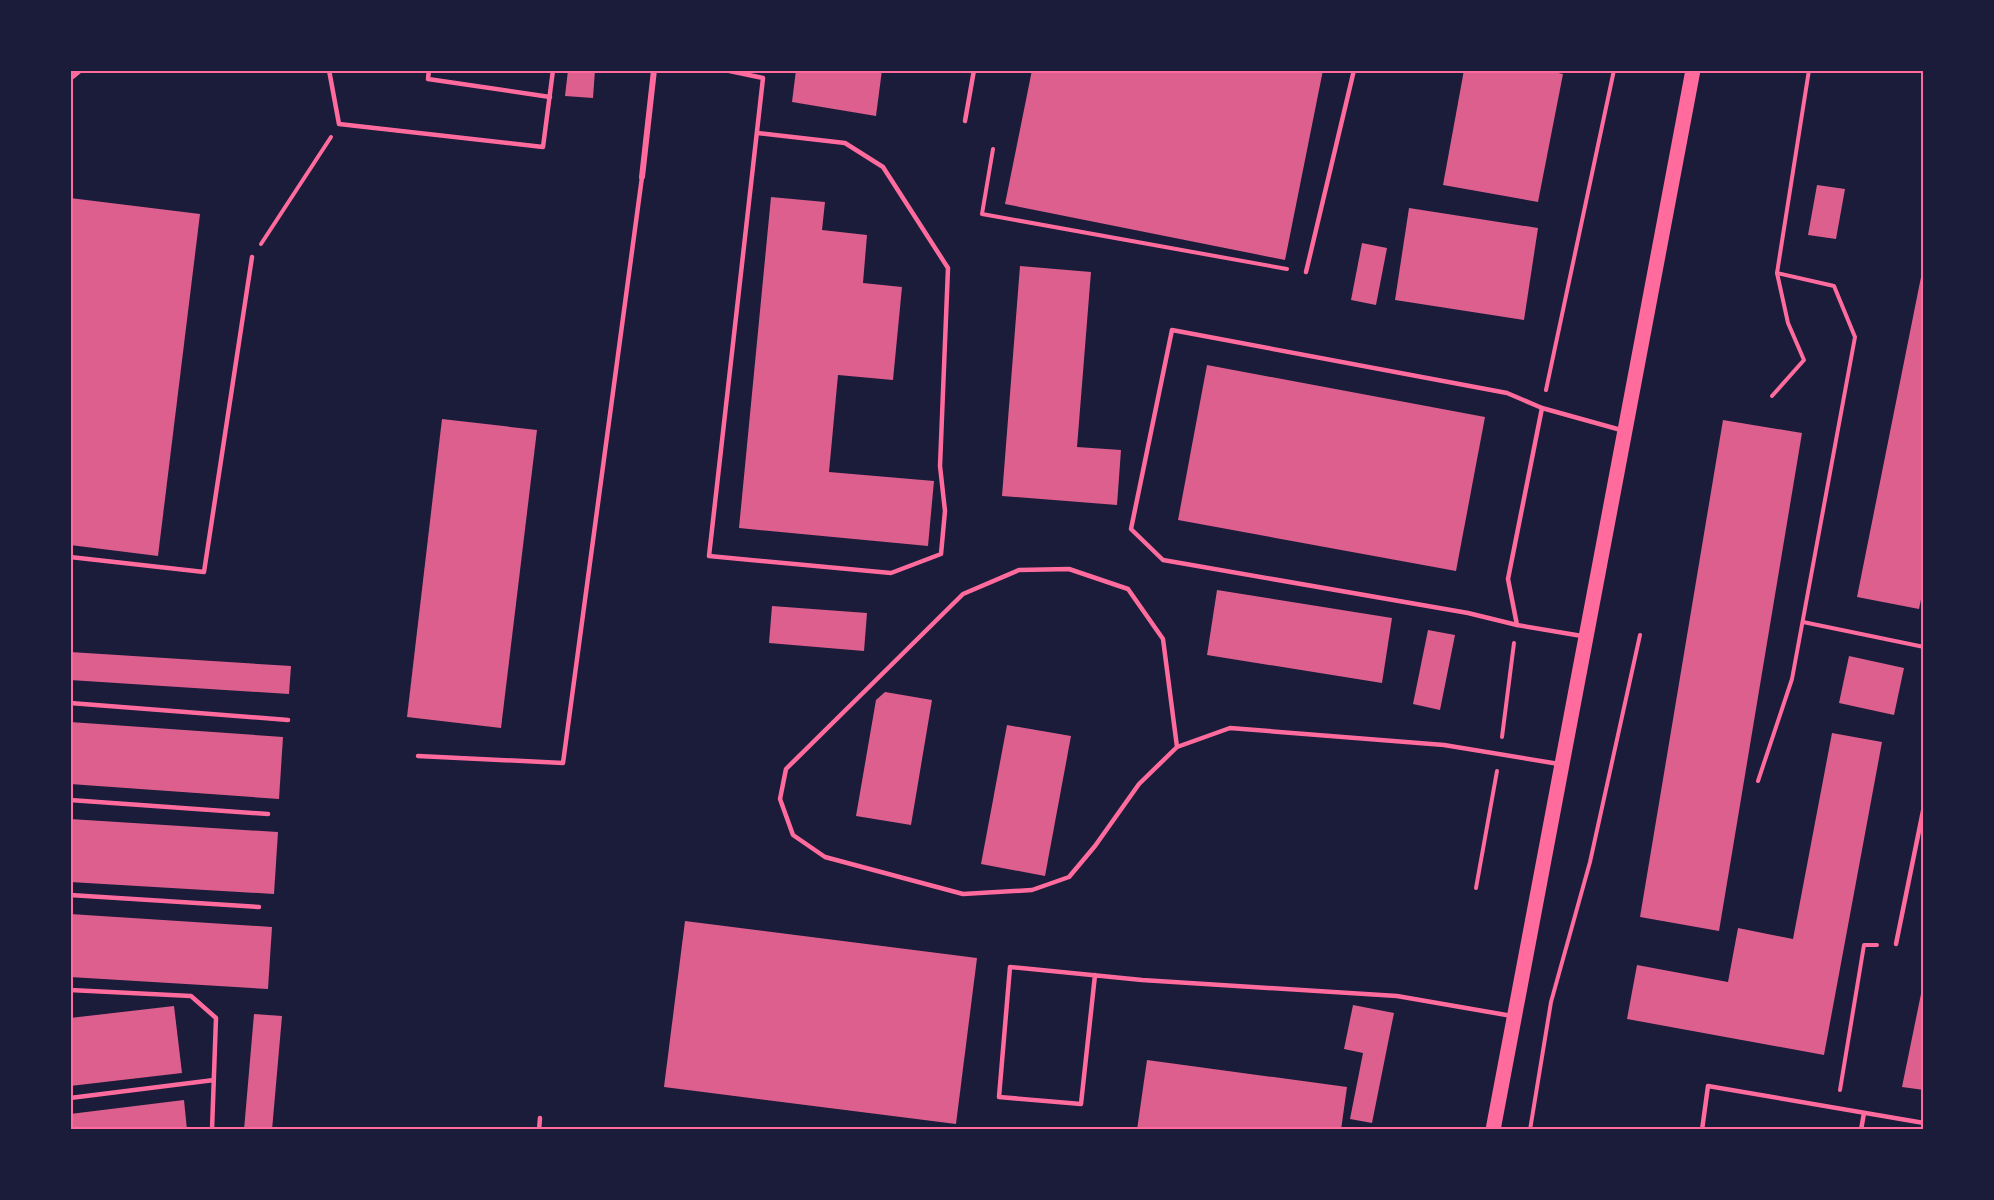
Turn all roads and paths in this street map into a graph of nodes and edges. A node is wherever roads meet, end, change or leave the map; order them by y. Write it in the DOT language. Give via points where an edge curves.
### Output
graph roads {
  1 [pos="81,70"];
  2 [pos="329,70"];
  3 [pos="429,70"];
  4 [pos="553,70"];
  5 [pos="654,70"];
  6 [pos="725,70"];
  7 [pos="974,70"];
  8 [pos="1354,70"];
  9 [pos="1614,70"];
  10 [pos="1693,70"];
  11 [pos="1809,70"];
  12 [pos="70,80"];
  13 [pos="549,97"];
  14 [pos="965,121"];
  15 [pos="339,124"];
  16 [pos="757,133"];
  17 [pos="993,149"];
  18 [pos="642,177"];
  19 [pos="252,257"];
  20 [pos="1306,272"];
  21 [pos="1777,273"];
  22 [pos="1772,396"];
  23 [pos="1542,408"];
  24 [pos="1624,430"];
  25 [pos="70,557"];
  26 [pos="1803,622"];
  27 [pos="1516,625"];
  28 [pos="1640,635"];
  29 [pos="1585,636"];
  30 [pos="1923,647"];
  31 [pos="70,703"];
  32 [pos="288,720"];
  33 [pos="1177,747"];
  34 [pos="418,756"];
  35 [pos="1562,764"];
  36 [pos="1758,781"];
  37 [pos="70,800"];
  38 [pos="1923,806"];
  39 [pos="268,814"];
  40 [pos="70,895"];
  41 [pos="259,907"];
  42 [pos="1896,944"];
  43 [pos="1095,975"];
  44 [pos="70,990"];
  45 [pos="1515,1017"];
  46 [pos="214,1080"];
  47 [pos="70,1098"];
  48 [pos="1837,1108"];
  49 [pos="1864,1113"];
  50 [pos="540,1119"];
  51 [pos="1923,1123"];
  52 [pos="212,1130"];
  53 [pos="539,1130"];
  54 [pos="1494,1130"];
  55 [pos="1530,1130"];
  56 [pos="1702,1130"];
  57 [pos="1861,1130"];
  1 -- 12 [label="lane"];
  2 -- 15 [label="lane"];
  3 -- 13 [label="lane" via="428,79"];
  4 -- 13 [label="lane"];
  5 -- 18 [label="street"];
  6 -- 16 [label="lane" via="763,78"];
  7 -- 14 [label="lane"];
  8 -- 20 [label="lane"];
  9 -- 23 [label="path"];
  10 -- 24 [label="main road"];
  11 -- 21 [label="path"];
  13 -- 15 [label="lane" via="543,147"];
  15 -- 19 [label="path"];
  16 -- 16 [label="lane" via="710,556 891,573 941,554 945,511 940,466 948,268 883,167 845,143"];
  17 -- 20 [label="path" via="982,214"];
  18 -- 34 [label="lane" via="563,763"];
  19 -- 25 [label="lane" via="204,572"];
  21 -- 22 [label="path" via="1788,323 1804,360"];
  21 -- 26 [label="path" via="1834,286 1855,337"];
  23 -- 24 [label="lane"];
  23 -- 27 [label="lane" via="1508,579"];
  23 -- 27 [label="lane" via="1507,393 1172,330 1131,529 1162,560 1468,613"];
  24 -- 29 [label="main road"];
  26 -- 30 [label="path"];
  26 -- 36 [label="path" via="1792,680"];
  27 -- 29 [label="lane"];
  28 -- 55 [label="path" via="1590,862 1551,1002"];
  29 -- 35 [label="main road"];
  31 -- 32 [label="lane"];
  33 -- 33 [label="lane" via="1139,784 1069,877 1032,890 963,894 825,857 793,835 780,799 786,769 963,594 1020,570 1069,569 1128,589 1163,639"];
  33 -- 35 [label="lane" via="1230,728 1444,745"];
  35 -- 45 [label="main road"];
  37 -- 39 [label="lane"];
  38 -- 42 [label="lane"];
  40 -- 41 [label="lane"];
  42 -- 48 [label="path" via="1864,945"];
  43 -- 43 [label="lane" via="1010,967 999,1097 1081,1104"];
  43 -- 45 [label="lane" via="1397,996"];
  44 -- 46 [label="lane" via="191,996 216,1018"];
  45 -- 54 [label="main road"];
  46 -- 47 [label="lane"];
  46 -- 52 [label="lane"];
  48 -- 49 [label="lane"];
  48 -- 56 [label="lane" via="1708,1086"];
  49 -- 51 [label="lane"];
  49 -- 57 [label="lane"];
  50 -- 53 [label="lane"];
}
